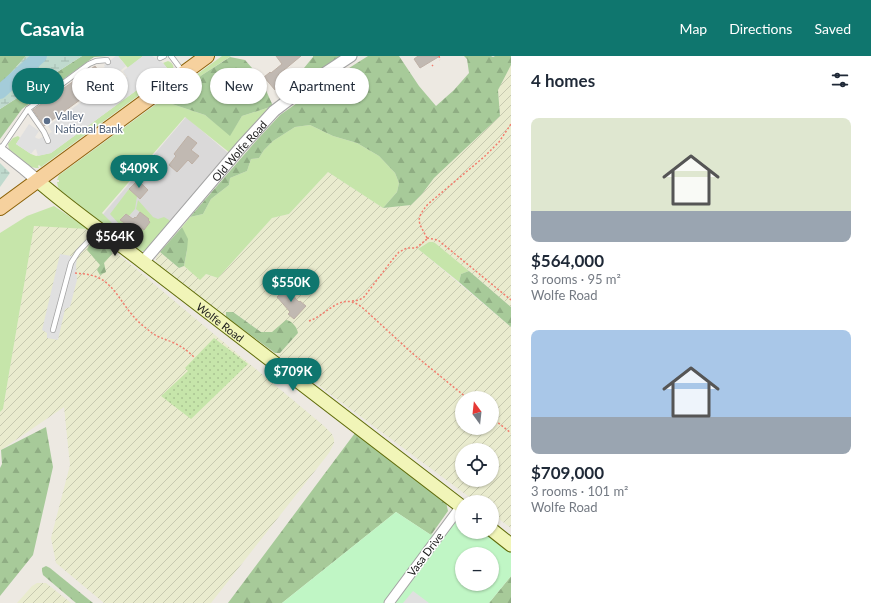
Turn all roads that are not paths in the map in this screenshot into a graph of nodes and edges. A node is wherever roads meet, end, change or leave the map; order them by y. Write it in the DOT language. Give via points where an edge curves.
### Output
graph roads {
  1 [pos="171,56"];
  2 [pos="208,56"];
  3 [pos="351,56"];
  4 [pos="108,62"];
  5 [pos="180,68"];
  6 [pos="191,68"];
  7 [pos="141,104"];
  8 [pos="28,109"];
  9 [pos="48,141"];
  10 [pos="0,150"];
  11 [pos="37,180"];
  12 [pos="0,208"];
  13 [pos="99,230"];
  14 [pos="144,262"];
  15 [pos="53,330"];
  16 [pos="455,501"];
  17 [pos="455,515"];
  18 [pos="499,535"];
  19 [pos="511,544"];
  20 [pos="388,603"];
  1 -- 5 [label="lane"];
  2 -- 6 [label="main road"];
  3 -- 14 [label="street, Old Wolfe Road" via="274,111"];
  4 -- 8 [label="lane" via="96,61 89,64"];
  7 -- 11 [label="main road"];
  8 -- 9 [label="lane"];
  8 -- 10 [label="lane"];
  10 -- 11 [label="street"];
  11 -- 12 [label="main road"];
  11 -- 13 [label="main road, Wolfe Road"];
  13 -- 14 [label="main road, Wolfe Road"];
  13 -- 15 [label="lane" via="71,263"];
  14 -- 16 [label="main road, Wolfe Road"];
  17 -- 20 [label="street, Vasa Drive"];
  18 -- 19 [label="main road"];
}
